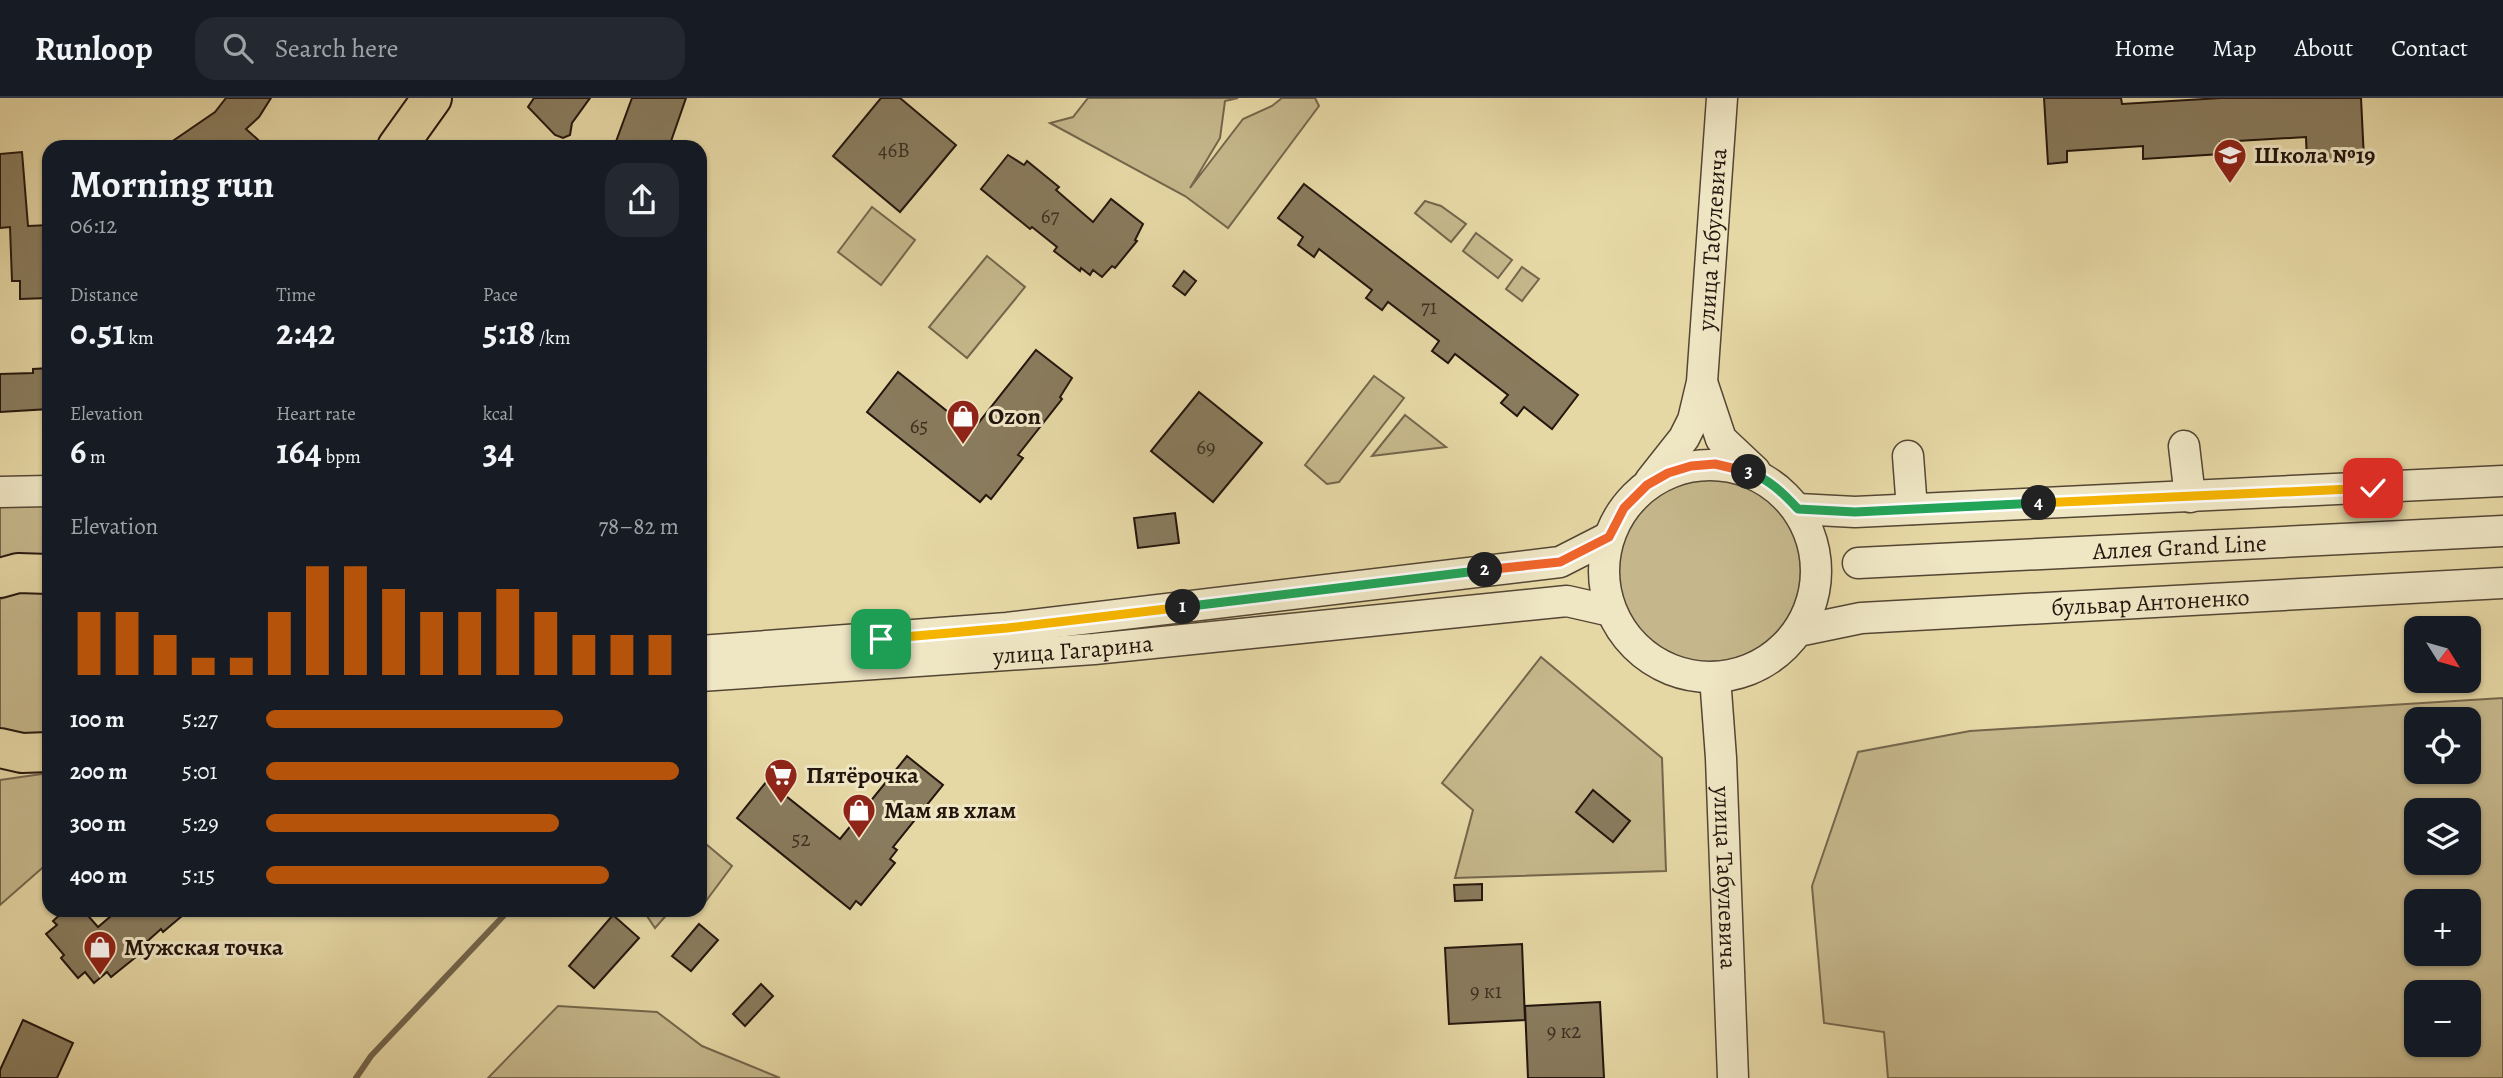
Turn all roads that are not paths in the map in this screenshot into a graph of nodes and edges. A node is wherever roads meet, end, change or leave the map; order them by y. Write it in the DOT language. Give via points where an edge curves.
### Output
graph roads {
  1 [pos="432,98"];
  2 [pos="1722,98"];
  3 [pos="402,140"];
  4 [pos="1702,382"];
  5 [pos="2185,446"];
  6 [pos="1908,456"];
  7 [pos="1761,476"];
  8 [pos="2503,481"];
  9 [pos="1647,485"];
  10 [pos="42,491"];
  11 [pos="0,492"];
  12 [pos="2189,497"];
  13 [pos="1798,509"];
  14 [pos="1912,509"];
  15 [pos="2503,531"];
  16 [pos="1609,537"];
  17 [pos="1858,563"];
  18 [pos="42,573"];
  19 [pos="0,578"];
  20 [pos="2503,583"];
  21 [pos="1611,611"];
  22 [pos="1798,631"];
  23 [pos="707,650"];
  24 [pos="707,676"];
  25 [pos="1715,677"];
  26 [pos="0,748"];
  27 [pos="42,752"];
  28 [pos="42,754"];
  29 [pos="0,763"];
  30 [pos="1732,1078"];
  1 -- 3 [label="main road"];
  2 -- 4 [label="street, улица Табулевича"];
  4 -- 7 [label="street, улица Табулевича" via="1721,439"];
  4 -- 9 [label="street, улица Табулевича" via="1684,438"];
  5 -- 12 [label="street"];
  6 -- 14 [label="street"];
  7 -- 9 [label="street" via="1715,464 1679,469"];
  7 -- 13 [label="street"];
  8 -- 12 [label="street"];
  9 -- 16 [label="street" via="1624,508"];
  10 -- 11 [label="street"];
  12 -- 14 [label="street"];
  13 -- 14 [label="street"];
  13 -- 22 [label="street" via="1812,538 1817,570 1812,602"];
  15 -- 17 [label="street, Аллея Grand Line"];
  16 -- 21 [label="street" via="1604,574"];
  16 -- 23 [label="street, улица Гагарина" via="1560,562 1007,628"];
  18 -- 19 [label="main road"];
  20 -- 22 [label="street, бульвар Антоненко" via="1861,618"];
  21 -- 24 [label="street, улица Гагарина" via="1567,601 1094,649"];
  21 -- 25 [label="street" via="1624,634 1664,667 1689,676"];
  22 -- 25 [label="street" via="1776,655 1747,671"];
  25 -- 30 [label="street, улица Табулевича"];
  26 -- 27 [label="main road"];
  28 -- 29 [label="street"];
}
